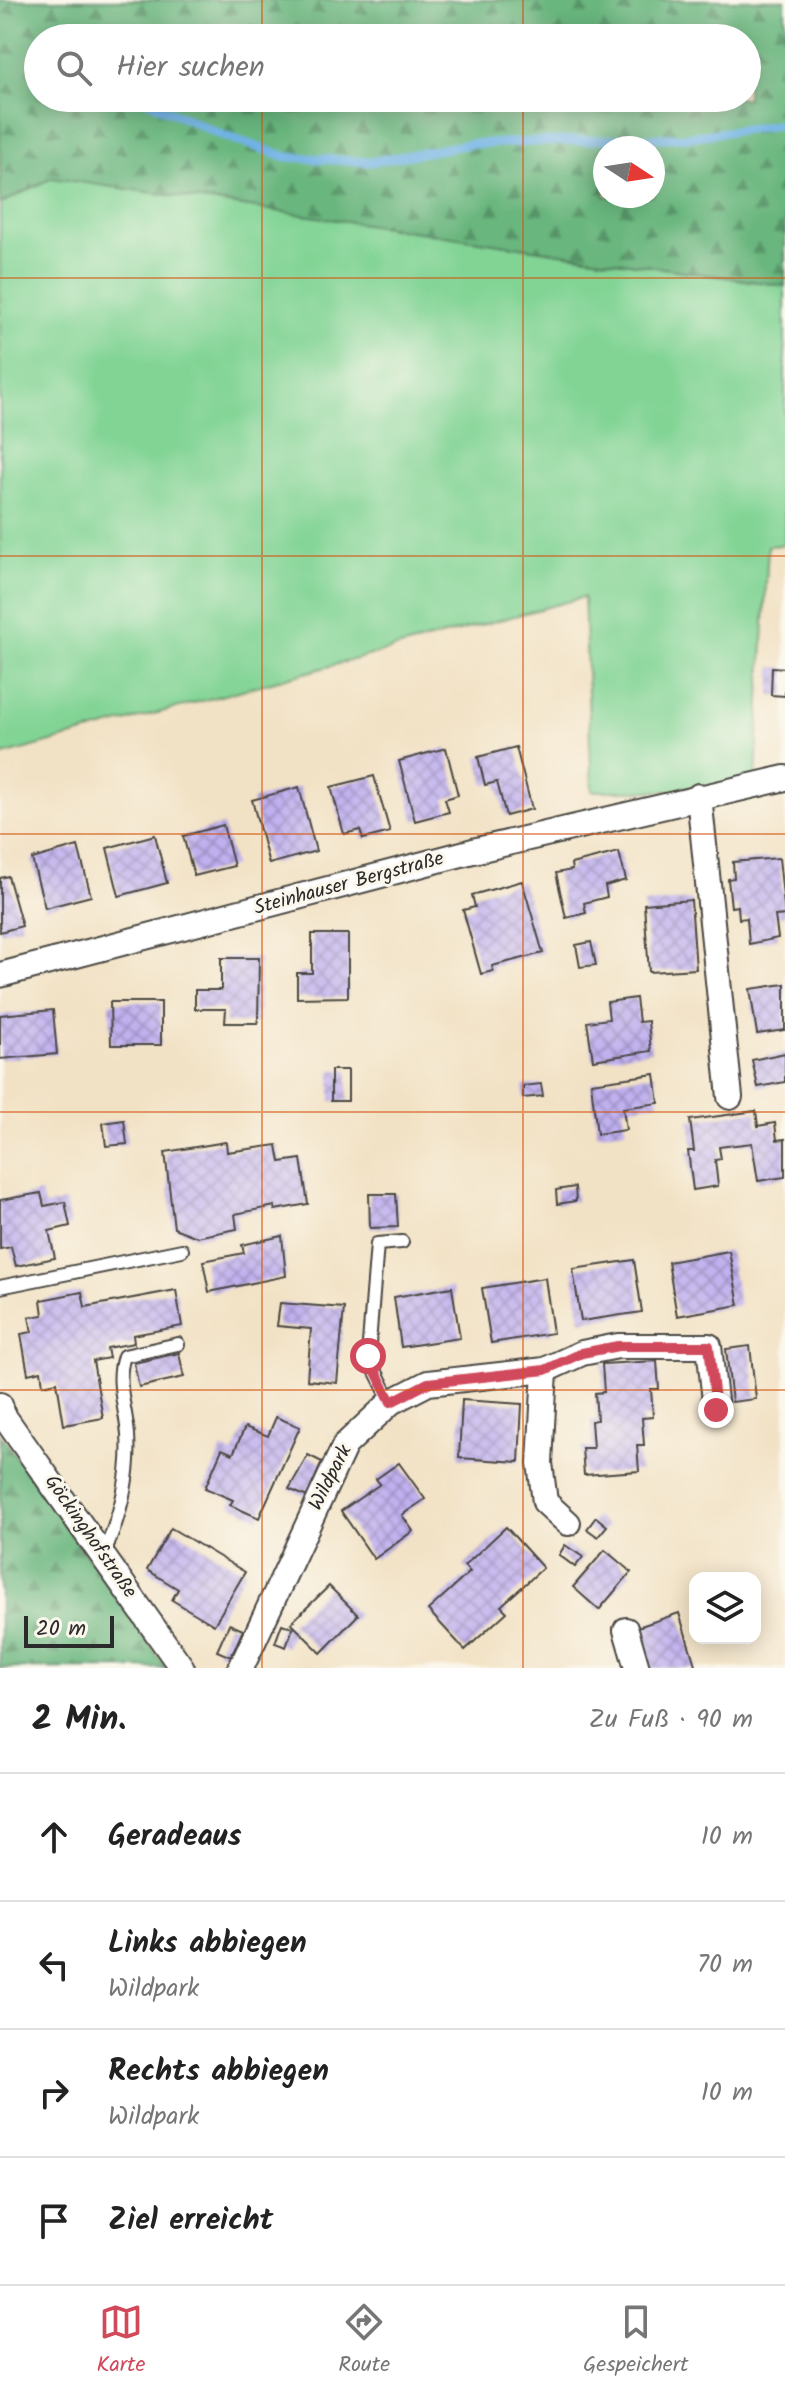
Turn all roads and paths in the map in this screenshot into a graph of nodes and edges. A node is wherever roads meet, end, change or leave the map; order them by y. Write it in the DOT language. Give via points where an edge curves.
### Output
graph roads {
  1 [pos="785,778"];
  2 [pos="699,796"];
  3 [pos="0,975"];
  4 [pos="730,1097"];
  5 [pos="402,1242"];
  6 [pos="182,1250"];
  7 [pos="0,1287"];
  8 [pos="178,1344"];
  9 [pos="545,1370"];
  10 [pos="391,1402"];
  11 [pos="716,1410"];
  12 [pos="1,1414"];
  13 [pos="568,1523"];
  14 [pos="103,1556"];
  15 [pos="626,1630"];
  16 [pos="182,1668"];
  17 [pos="241,1668"];
  18 [pos="637,1668"];
  1 -- 2 [label="street, Steinhauser Bergstraße"];
  2 -- 3 [label="street, Steinhauser Bergstraße"];
  2 -- 4 [label="street"];
  5 -- 10 [label="lane" via="377,1244 368,1356"];
  6 -- 7 [label="lane"];
  8 -- 14 [label="lane" via="124,1356 118,1371 128,1437 125,1486 118,1522"];
  9 -- 10 [label="street, Wildpark" via="428,1383"];
  9 -- 11 [label="street, Wildpark" via="582,1353 618,1346 709,1346"];
  9 -- 13 [label="street" via="543,1489 545,1502"];
  10 -- 17 [label="street, Wildpark" via="345,1445"];
  12 -- 14 [label="street, Göckinghofstraße"];
  14 -- 16 [label="street, Göckinghofstraße"];
  15 -- 18 [label="street"];
}
